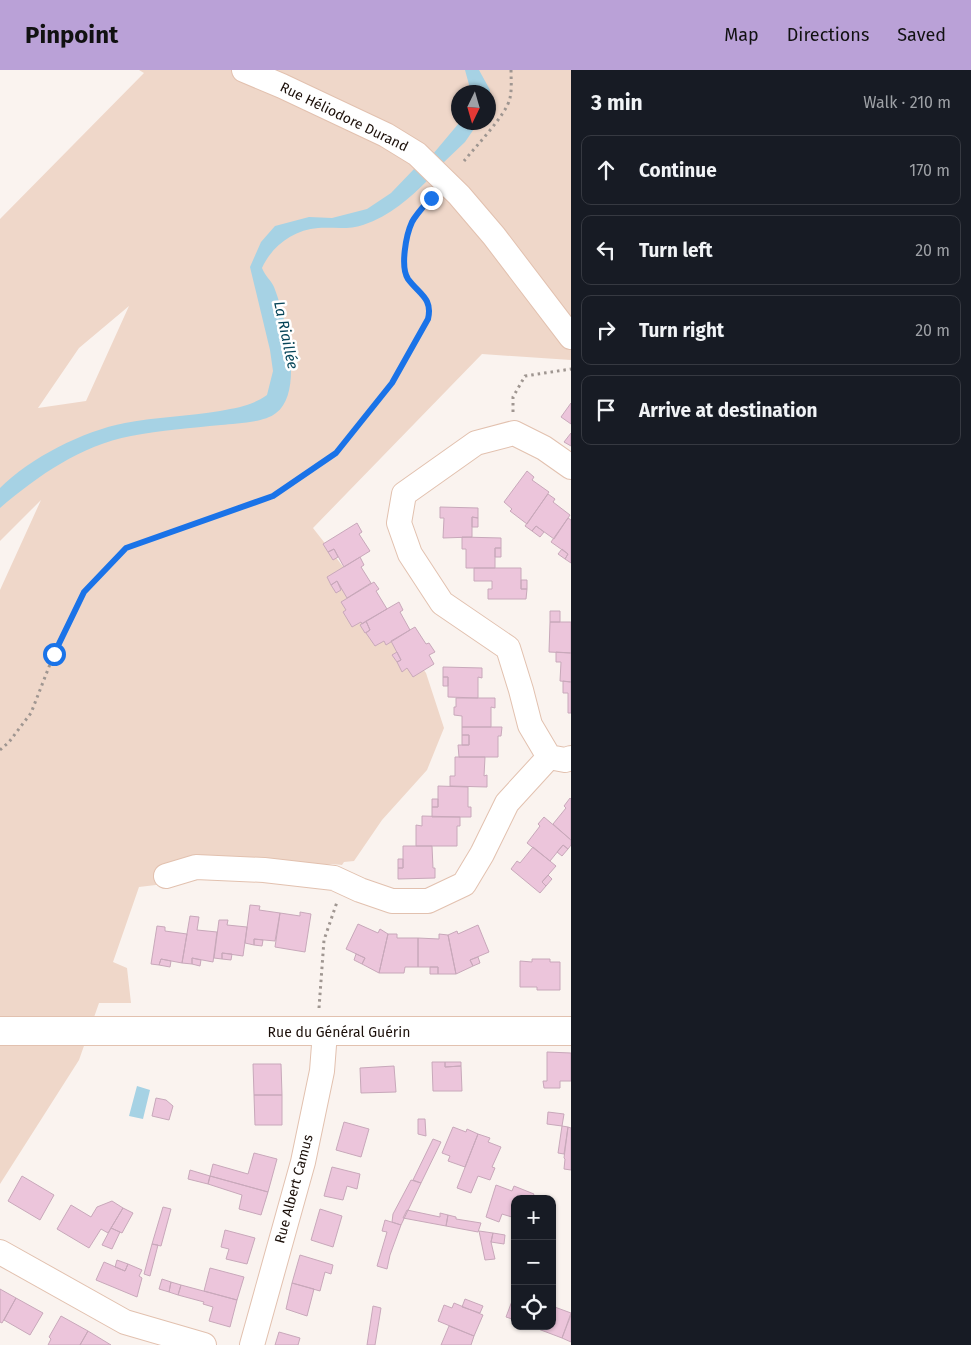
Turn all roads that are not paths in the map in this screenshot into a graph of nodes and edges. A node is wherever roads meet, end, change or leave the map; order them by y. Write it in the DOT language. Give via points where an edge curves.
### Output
graph roads {
  1 [pos="244,70"];
  2 [pos="571,336"];
  3 [pos="571,467"];
  4 [pos="560,757"];
  5 [pos="166,876"];
  6 [pos="0,1031"];
  7 [pos="571,1031"];
  8 [pos="321,1032"];
  9 [pos="0,1252"];
  10 [pos="204,1345"];
  11 [pos="252,1345"];
  1 -- 2 [label="street, Rue Héliodore Durand" via="386,135 417,154 459,194"];
  3 -- 4 [label="street" via="514,433 476,442 404,494 399,523 410,554 442,603 508,648 530,725"];
  4 -- 5 [label="street" via="508,803 464,884 428,901 392,901 334,878 264,870 196,868"];
  6 -- 8 [label="main road, Rue du Général Guérin"];
  7 -- 8 [label="main road, Rue du Général Guérin"];
  8 -- 11 [label="street, Rue Albert Camus" via="322,1070 303,1162"];
  9 -- 10 [label="street" via="125,1322"];
}
